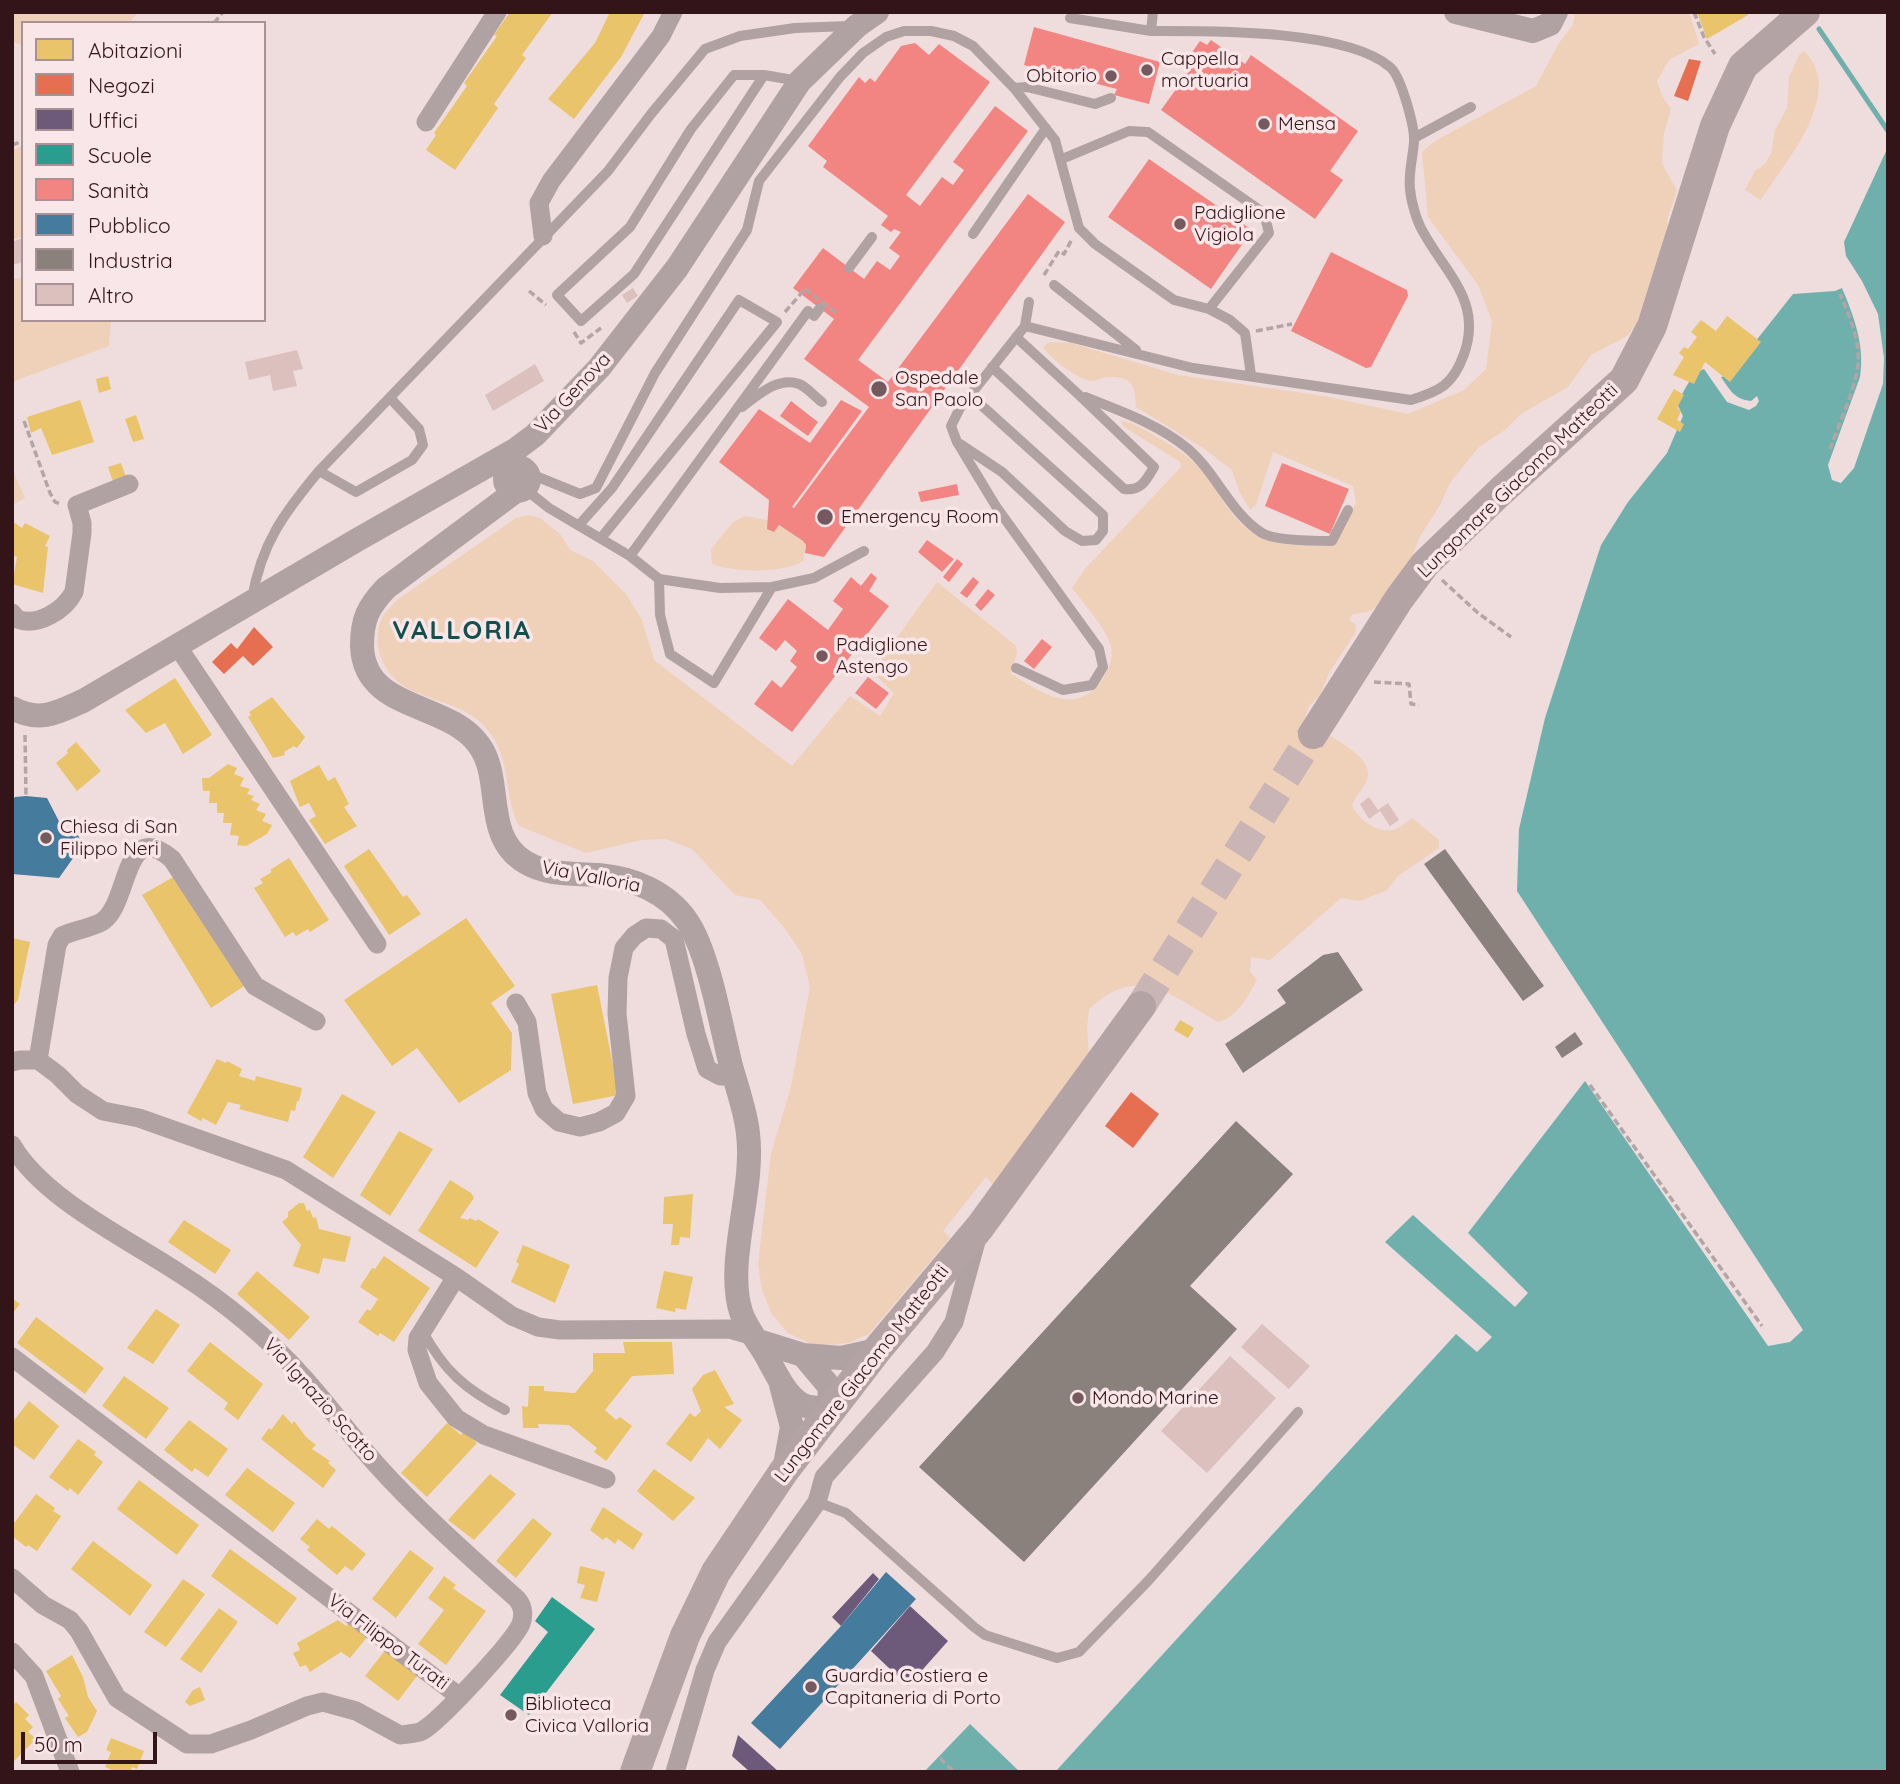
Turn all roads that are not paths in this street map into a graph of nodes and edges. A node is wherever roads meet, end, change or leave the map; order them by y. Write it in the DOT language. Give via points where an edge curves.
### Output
graph roads {
  1 [pos="497,12"];
  2 [pos="1153,12"];
  3 [pos="1456,12"];
  4 [pos="1556,12"];
  5 [pos="676,13"];
  6 [pos="1070,18"];
  7 [pos="867,19"];
  8 [pos="1795,21"];
  9 [pos="1151,31"];
  10 [pos="764,75"];
  11 [pos="800,81"];
  12 [pos="1014,88"];
  13 [pos="1111,98"];
  14 [pos="1471,107"];
  15 [pos="426,122"];
  16 [pos="1046,128"];
  17 [pos="1414,138"];
  18 [pos="1062,159"];
  19 [pos="973,234"];
  20 [pos="543,236"];
  21 [pos="872,237"];
  22 [pos="849,268"];
  23 [pos="1054,285"];
  24 [pos="1029,302"];
  25 [pos="820,308"];
  26 [pos="1209,309"];
  27 [pos="1025,326"];
  28 [pos="1016,337"];
  29 [pos="1139,353"];
  30 [pos="992,367"];
  31 [pos="1251,375"];
  32 [pos="970,394"];
  33 [pos="1079,394"];
  34 [pos="390,399"];
  35 [pos="821,402"];
  36 [pos="733,414"];
  37 [pos="957,442"];
  38 [pos="319,471"];
  39 [pos="517,475"];
  40 [pos="129,484"];
  41 [pos="1348,510"];
  42 [pos="579,525"];
  43 [pos="601,538"];
  44 [pos="864,551"];
  45 [pos="630,556"];
  46 [pos="659,579"];
  47 [pos="772,587"];
  48 [pos="251,603"];
  49 [pos="12,613"];
  50 [pos="178,647"];
  51 [pos="1016,668"];
  52 [pos="12,708"];
  53 [pos="1313,734"];
  54 [pos="377,944"];
  55 [pos="516,1003"];
  56 [pos="1141,1006"];
  57 [pos="316,1021"];
  58 [pos="38,1060"];
  59 [pos="12,1062"];
  60 [pos="733,1076"];
  61 [pos="12,1145"];
  62 [pos="979,1227"];
  63 [pos="456,1277"];
  64 [pos="422,1330"];
  65 [pos="756,1338"];
  66 [pos="877,1350"];
  67 [pos="803,1356"];
  68 [pos="12,1357"];
  69 [pos="780,1381"];
  70 [pos="831,1409"];
  71 [pos="505,1410"];
  72 [pos="1298,1412"];
  73 [pos="783,1471"];
  74 [pos="606,1479"];
  75 [pos="817,1502"];
  76 [pos="12,1578"];
  77 [pos="12,1597"];
  78 [pos="43,1605"];
  79 [pos="12,1652"];
  80 [pos="460,1697"];
  81 [pos="71,1772"];
  82 [pos="635,1772"];
  83 [pos="675,1772"];
  1 -- 15 [label="street"];
  2 -- 9 [label="lane"];
  3 -- 4 [label="street" via="1533,32 1550,24"];
  5 -- 20 [label="street" via="551,181 538,203"];
  6 -- 9 [label="lane"];
  7 -- 11 [label="street, Via Genova"];
  7 -- 20 [label="lane, Via Genova" via="740,36 705,49 608,172"];
  8 -- 53 [label="main road, Lungomare Giacomo Matteotti" via="1743,66 1715,126 1652,327 1624,380 1425,564"];
  9 -- 17 [label="lane" via="1272,35 1325,42 1372,55 1392,68 1399,80"];
  10 -- 10 [label="lane" via="734,75 691,129 630,227 557,295 581,321 634,274"];
  10 -- 11 [label="lane"];
  11 -- 39 [label="street, Via Genova" via="677,268 599,368 535,435"];
  12 -- 13 [label="lane" via="1027,87 1094,104"];
  12 -- 16 [label="lane"];
  12 -- 39 [label="lane" via="973,46 954,36 904,31 863,53 759,181 747,230 655,373 596,488 580,494"];
  14 -- 17 [label="lane"];
  16 -- 18 [label="lane"];
  16 -- 19 [label="lane"];
  17 -- 31 [label="lane" via="1409,188 1421,229 1466,302 1470,336 1459,369 1438,392 1411,400"];
  18 -- 26 [label="lane" via="1079,228 1174,300"];
  18 -- 26 [label="lane" via="1129,131 1148,131 1264,212 1269,233"];
  20 -- 34 [label="lane, Via Genova"];
  21 -- 22 [label="lane"];
  23 -- 29 [label="lane"];
  24 -- 27 [label="lane"];
  25 -- 36 [label="lane" via="814,316 808,311"];
  26 -- 31 [label="lane" via="1245,333"];
  27 -- 28 [label="lane"];
  27 -- 29 [label="lane"];
  28 -- 30 [label="lane"];
  28 -- 33 [label="lane"];
  29 -- 31 [label="lane" via="1193,368"];
  30 -- 32 [label="lane"];
  30 -- 33 [label="lane" via="1124,489 1144,485 1154,467"];
  32 -- 37 [label="lane" via="951,426"];
  32 -- 37 [label="lane" via="1103,515 1103,531 1096,540 1082,541 1065,531 1002,472"];
  33 -- 41 [label="lane" via="1138,418 1187,448 1264,534 1332,541"];
  34 -- 38 [label="lane, Via Genova"];
  34 -- 38 [label="lane" via="419,429 424,445 412,460 356,492"];
  35 -- 36 [label="lane" via="799,384 780,383"];
  36 -- 45 [label="lane"];
  37 -- 51 [label="lane" via="997,508 1099,649 1103,667 1092,685 1063,690"];
  38 -- 48 [label="lane, Via Genova" via="286,512 268,544"];
  39 -- 42 [label="lane" via="549,508"];
  39 -- 48 [label="street, Via Genova"];
  39 -- 60 [label="street, Via Valloria" via="371,603 362,627 362,652 371,677 386,692 449,719 476,740 490,767 495,813 504,839 523,861 547,872 603,876 642,885 665,897 688,921 703,953"];
  40 -- 49 [label="street" via="77,505 82,533 70,599 31,622"];
  42 -- 43 [label="lane"];
  42 -- 43 [label="lane" via="612,488 739,300 777,322"];
  43 -- 45 [label="lane"];
  44 -- 47 [label="lane" via="814,578"];
  45 -- 46 [label="lane"];
  46 -- 47 [label="lane" via="720,588"];
  46 -- 47 [label="lane" via="660,615 670,654 714,683"];
  48 -- 50 [label="street, Via Genova"];
  50 -- 52 [label="street, Via Genova" via="55,714 26,716"];
  50 -- 54 [label="street"];
  55 -- 60 [label="street" via="527,1022 537,1093 544,1109 559,1122 580,1127 599,1122 615,1113 626,1096 617,1014 624,948 646,928 661,929 674,939 707,1069 719,1076"];
  56 -- 62 [label="main road, Lungomare Giacomo Matteotti"];
  57 -- 58 [label="street" via="255,986 172,859 150,847 133,858 114,909 103,921 62,936 57,945"];
  58 -- 59 [label="street"];
  58 -- 63 [label="street" via="103,1111 139,1118 286,1170"];
  60 -- 65 [label="street, Via Valloria" via="750,1153 736,1289 741,1314"];
  61 -- 80 [label="street, Via Ignazio Scotto" via="44,1182 76,1208 181,1273 259,1332 376,1464 517,1598 523,1615 520,1625"];
  62 -- 66 [label="main road, Lungomare Giacomo Matteotti"];
  62 -- 75 [label="street" via="954,1322 935,1352 824,1477"];
  63 -- 64 [label="street"];
  63 -- 65 [label="street" via="512,1316 538,1327 729,1329"];
  64 -- 71 [label="lane" via="464,1386"];
  64 -- 74 [label="street" via="416,1350 428,1383 456,1418 484,1435"];
  65 -- 67 [label="street"];
  65 -- 69 [label="street, Via Valloria"];
  66 -- 67 [label="street" via="841,1359"];
  66 -- 70 [label="main road, Lungomare Giacomo Matteotti"];
  67 -- 70 [label="street" via="829,1386"];
  68 -- 80 [label="street, Via Filippo Turati"];
  69 -- 70 [label="street" via="799,1403"];
  69 -- 73 [label="street" via="792,1427"];
  70 -- 73 [label="main road, Lungomare Giacomo Matteotti"];
  72 -- 75 [label="lane" via="1079,1652 1057,1658 985,1635 846,1513"];
  73 -- 82 [label="main road, Lungomare Giacomo Matteotti" via="716,1572 685,1636"];
  75 -- 83 [label="street" via="717,1642"];
  76 -- 78 [label="street, Via Filippo Turati"];
  77 -- 78 [label="street, Via Filippo Turati"];
  78 -- 80 [label="street, Via Filippo Turati" via="70,1620 117,1698 187,1744 211,1744 323,1703 356,1711 400,1735 421,1731"];
  79 -- 81 [label="street" via="33,1676"];
}
